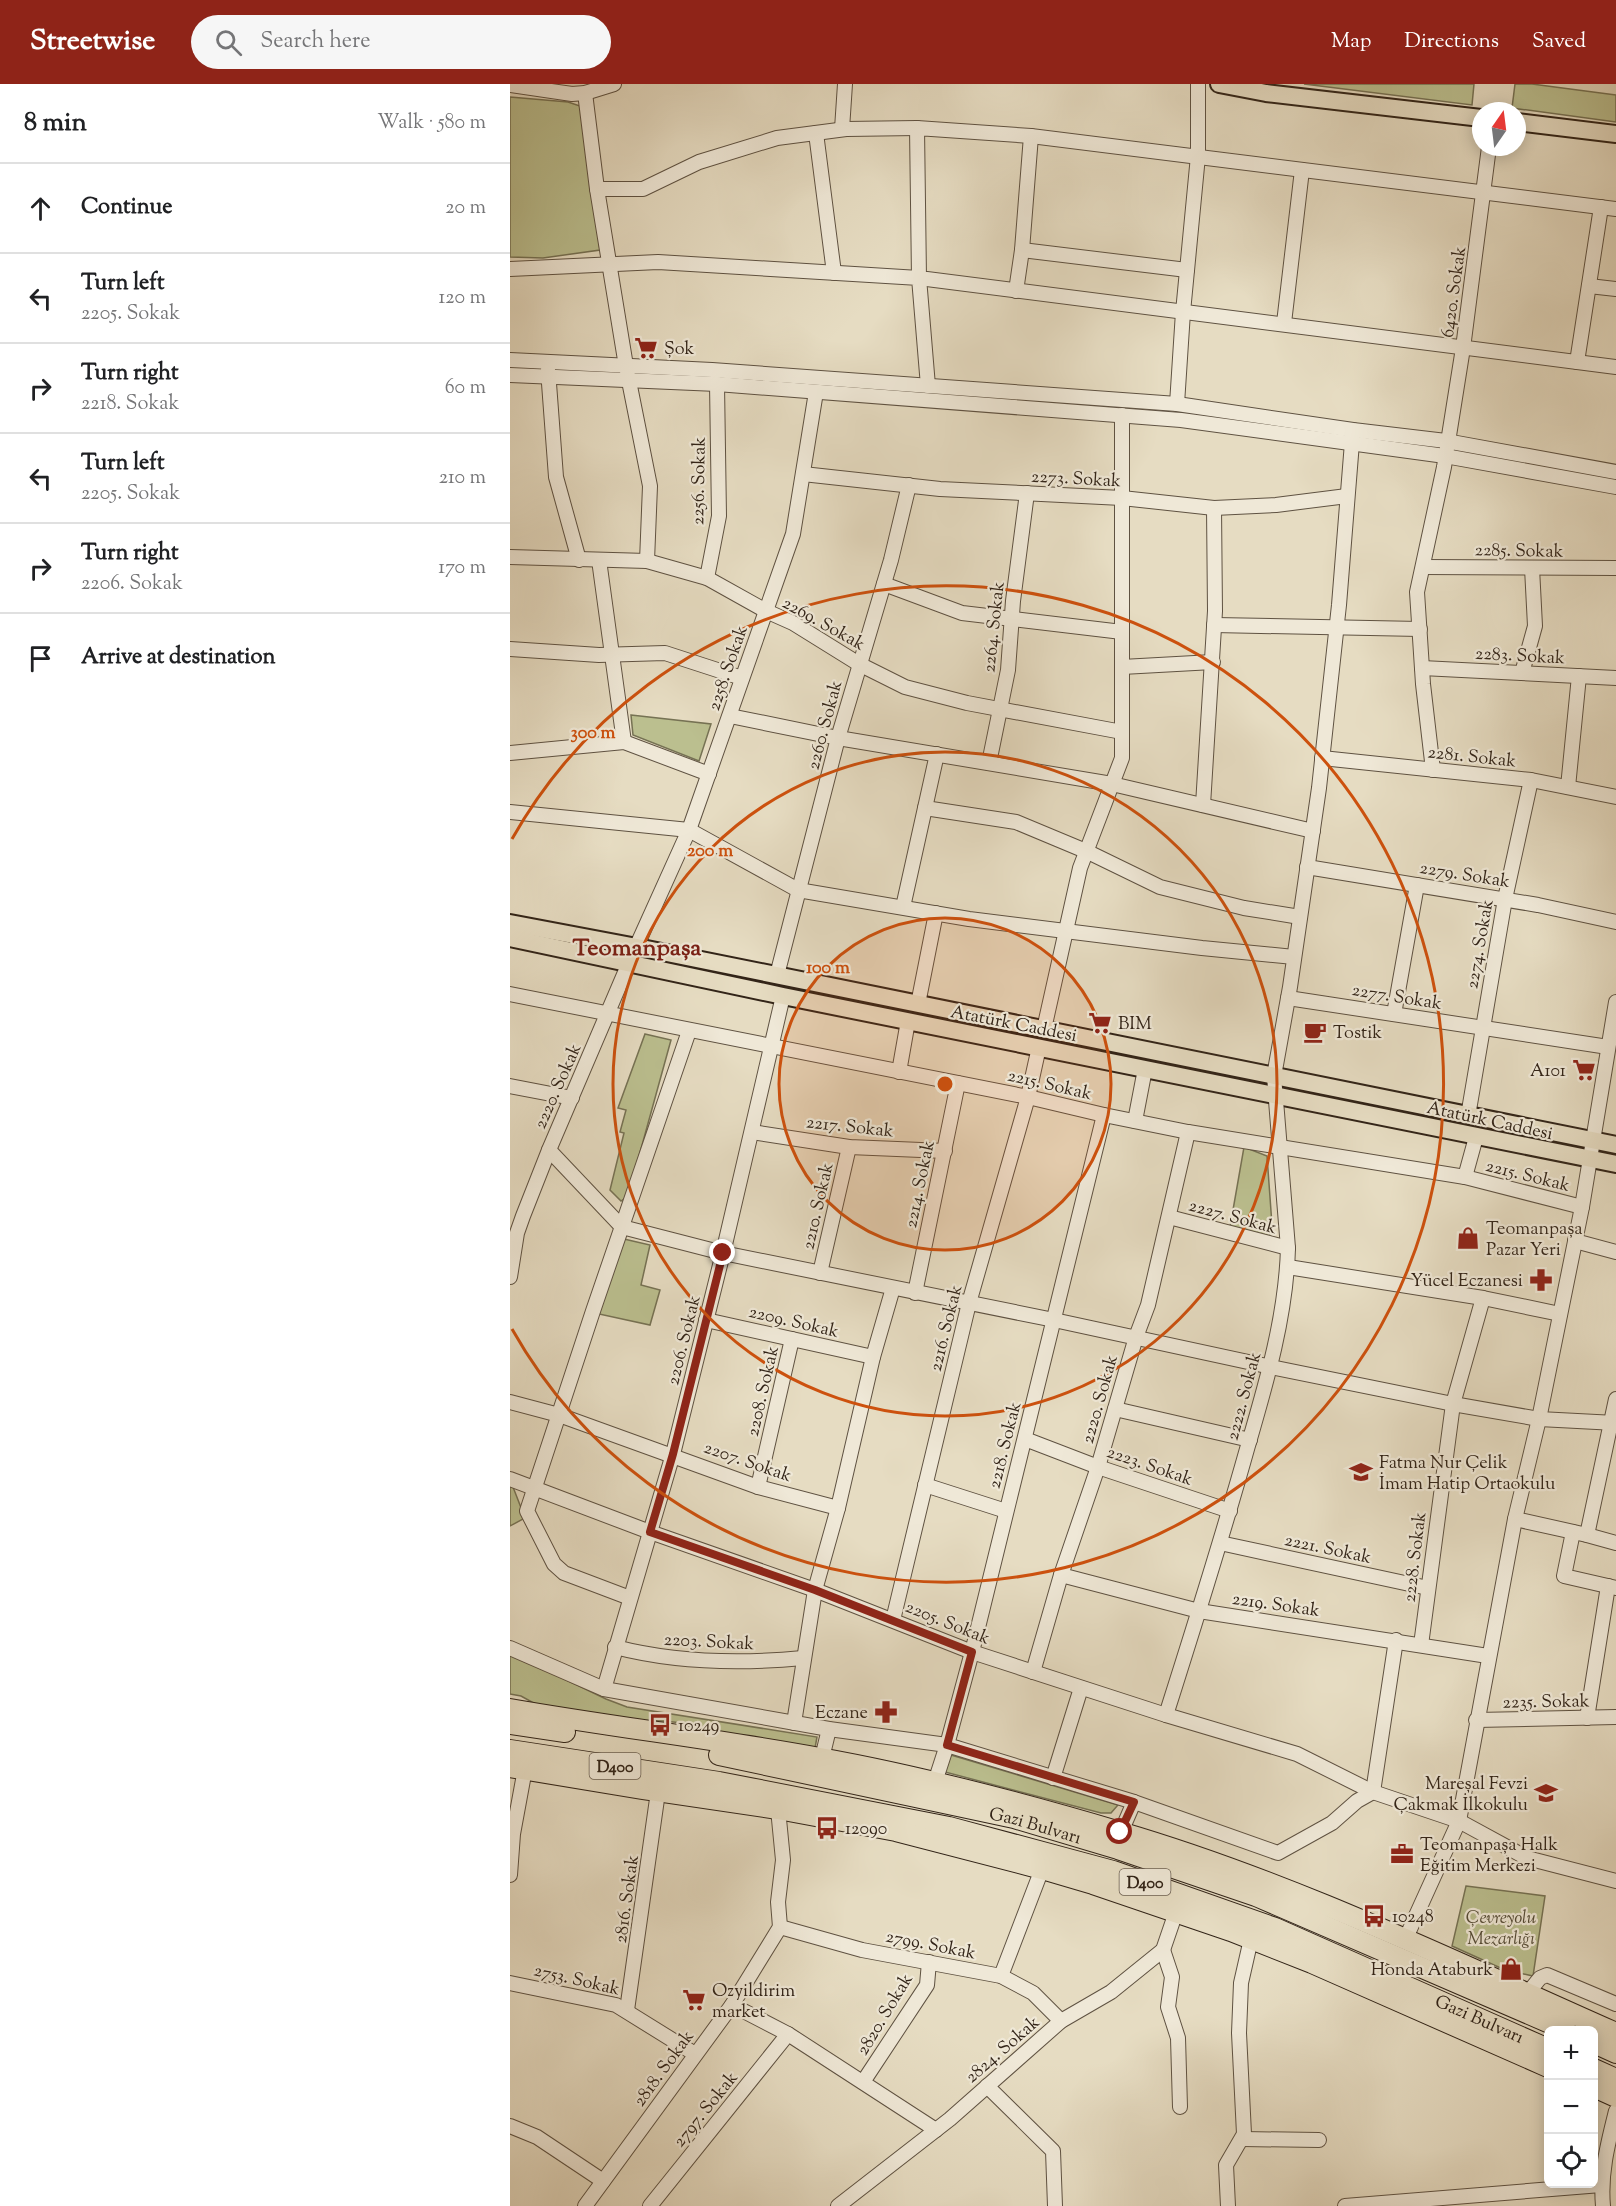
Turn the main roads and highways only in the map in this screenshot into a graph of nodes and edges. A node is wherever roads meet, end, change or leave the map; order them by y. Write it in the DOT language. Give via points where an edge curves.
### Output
graph roads {
  1 [pos="1219,84"];
  2 [pos="1472,117"];
  3 [pos="1526,123"];
  4 [pos="1616,134"];
  5 [pos="510,923"];
  6 [pos="510,939"];
  7 [pos="1616,1145"];
  8 [pos="1616,1164"];
  9 [pos="510,1709"];
  10 [pos="510,1724"];
  11 [pos="629,1727"];
  12 [pos="721,1742"];
  13 [pos="672,1748"];
  14 [pos="510,1750"];
  15 [pos="518,1768"];
  16 [pos="720,1782"];
  17 [pos="658,1792"];
  18 [pos="778,1809"];
  19 [pos="1555,2026"];
  20 [pos="1616,2033"];
  21 [pos="1598,2045"];
  22 [pos="1544,2047"];
  23 [pos="1616,2053"];
  24 [pos="1544,2065"];
  25 [pos="1598,2071"];
  26 [pos="1616,2079"];
  27 [pos="1598,2089"];
  28 [pos="1616,2097"];
  1 -- 2 [label="main road"];
  3 -- 4 [label="main road"];
  5 -- 7 [label="main road, Atatürk Caddesi"];
  6 -- 8 [label="main road, Atatürk Caddesi"];
  9 -- 11 [label="highway"];
  10 -- 13 [label="highway, Gazi Bulvarı / D400"];
  11 -- 12 [label="highway"];
  11 -- 13 [label="highway"];
  12 -- 13 [label="highway"];
  12 -- 20 [label="highway" via="935,1782 1120,1832 1331,1908"];
  13 -- 19 [label="highway, Gazi Bulvarı / D400" via="739,1758 1014,1818 1118,1849 1256,1896"];
  14 -- 16 [label="highway, Gazi Bulvarı / D400"];
  15 -- 17 [label="highway"];
  16 -- 17 [label="highway"];
  16 -- 18 [label="highway"];
  16 -- 22 [label="highway, Gazi Bulvarı / D400" via="949,1827 1113,1871 1275,1928"];
  17 -- 18 [label="highway"];
  18 -- 24 [label="highway" via="896,1831 1093,1884 1312,1963"];
  21 -- 23 [label="highway"];
  25 -- 26 [label="highway"];
  27 -- 28 [label="highway"];
}
